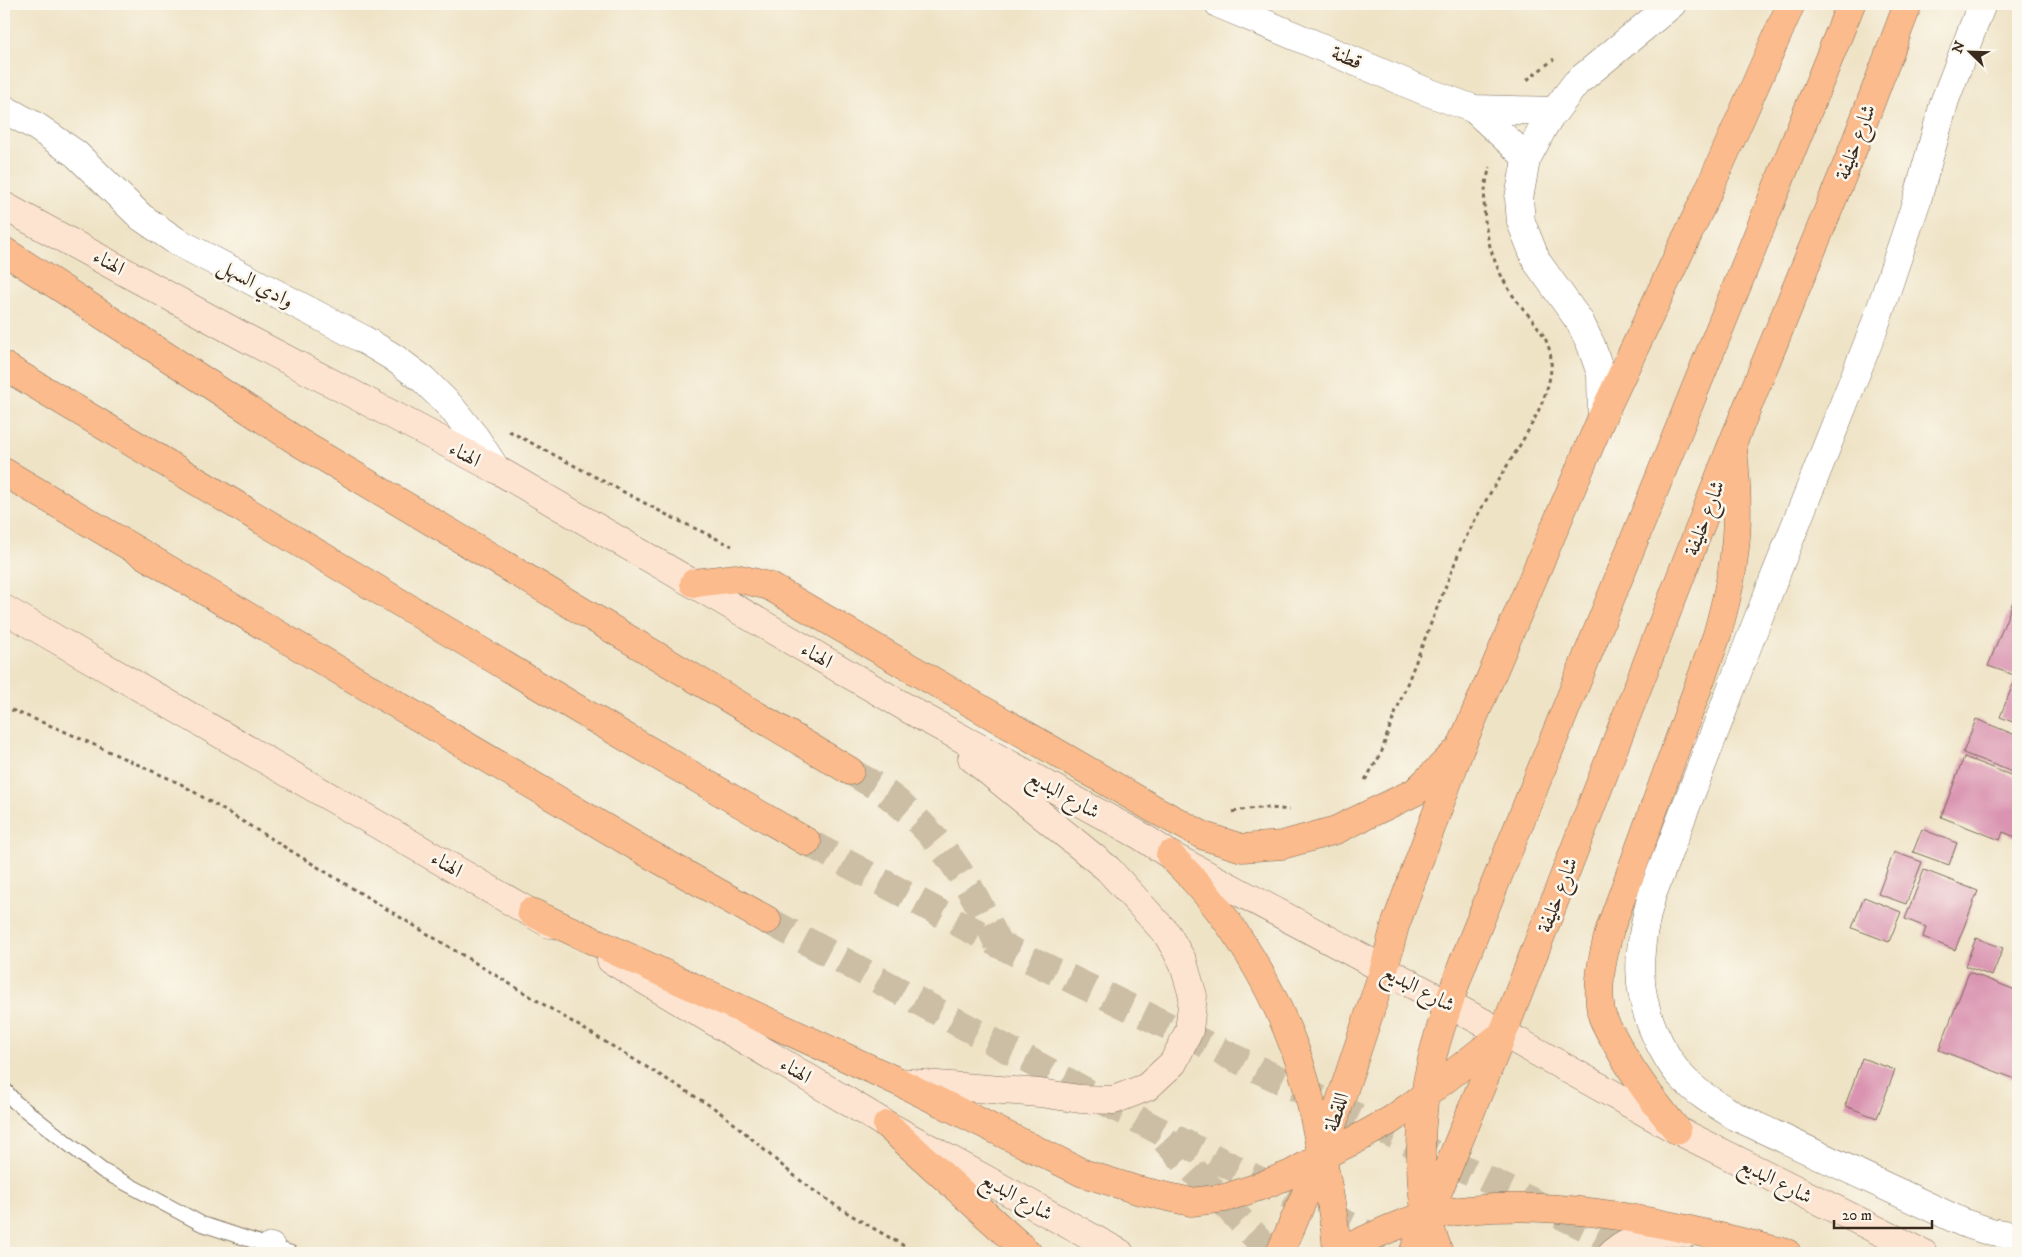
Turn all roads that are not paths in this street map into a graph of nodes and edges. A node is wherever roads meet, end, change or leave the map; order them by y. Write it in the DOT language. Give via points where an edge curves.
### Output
graph roads {
  1 [pos="1219,4"];
  2 [pos="1672,4"];
  3 [pos="1791,4"];
  4 [pos="1851,4"];
  5 [pos="1908,4"];
  6 [pos="1982,4"];
  7 [pos="4,109"];
  8 [pos="1555,111"];
  9 [pos="1504,120"];
  10 [pos="1526,157"];
  11 [pos="4,206"];
  12 [pos="4,251"];
  13 [pos="4,366"];
  14 [pos="1602,417"];
  15 [pos="1733,442"];
  16 [pos="496,469"];
  17 [pos="4,472"];
  18 [pos="694,583"];
  19 [pos="4,609"];
  20 [pos="919,715"];
  21 [pos="1460,749"];
  22 [pos="850,771"];
  23 [pos="807,842"];
  24 [pos="1170,855"];
  25 [pos="531,912"];
  26 [pos="767,920"];
  27 [pos="1384,969"];
  28 [pos="1448,1004"];
  29 [pos="1503,1033"];
  30 [pos="899,1082"];
  31 [pos="4,1089"];
  32 [pos="1423,1097"];
  33 [pos="887,1124"];
  34 [pos="1676,1130"];
  35 [pos="1322,1156"];
  36 [pos="1427,1217"];
  37 [pos="1709,1234"];
  38 [pos="2018,1236"];
  39 [pos="277,1251"];
  40 [pos="1028,1253"];
  41 [pos="1120,1253"];
  42 [pos="1280,1253"];
  43 [pos="1337,1253"];
  44 [pos="1412,1253"];
  45 [pos="1439,1253"];
  46 [pos="1612,1253"];
  47 [pos="1787,1253"];
  48 [pos="1922,1253"];
  1 -- 9 [label="street, قطنة" via="1425,91"];
  2 -- 8 [label="street" via="1576,83"];
  3 -- 14 [label="main road" via="1707,194"];
  4 -- 28 [label="main road"];
  5 -- 15 [label="main road, شارع خليفة" via="1850,157"];
  6 -- 38 [label="street, شارع البديع" via="1945,100 1911,218 1874,328 1652,895 1640,950 1640,980 1643,1004 1667,1057 1680,1076 1716,1105 1964,1223"];
  7 -- 16 [label="street, وادي السهل" via="37,126 76,154 141,218 176,241 393,357 424,380 451,407"];
  8 -- 9 [label="street, قطنة"];
  8 -- 10 [label="street"];
  9 -- 10 [label="street"];
  10 -- 14 [label="street" via="1520,198 1522,222 1537,262 1580,322 1591,344 1601,374"];
  11 -- 16 [label="main road, الهناء"];
  12 -- 22 [label="main road" via="300,443"];
  13 -- 23 [label="main road"];
  14 -- 21 [label="main road"];
  15 -- 29 [label="main road, شارع خليفة"];
  15 -- 34 [label="main road" via="1737,518 1727,596 1717,636 1610,929 1601,972 1601,1013 1607,1026 1626,1063"];
  16 -- 18 [label="main road, الهناء"];
  17 -- 26 [label="main road" via="644,851"];
  18 -- 20 [label="main road, الهناء"];
  18 -- 21 [label="main road" via="736,578 769,586 1154,809 1204,836 1242,848 1282,845 1336,830 1376,812 1415,792"];
  19 -- 25 [label="main road, الهناء"];
  20 -- 24 [label="main road, شارع البديع"];
  20 -- 30 [label="main road" via="1108,869 1167,934 1183,962 1193,996 1189,1031 1173,1063 1147,1087 1114,1100"];
  21 -- 27 [label="main road" via="1395,926"];
  24 -- 27 [label="main road, شارع البديع"];
  24 -- 35 [label="main road" via="1211,900 1246,949 1275,1003 1296,1053 1312,1104"];
  25 -- 30 [label="main road"];
  25 -- 33 [label="main road, الهناء"];
  27 -- 28 [label="main road, شارع البديع"];
  27 -- 35 [label="main road, اللقطة"];
  28 -- 29 [label="main road, شارع البديع"];
  28 -- 32 [label="main road"];
  29 -- 32 [label="main road"];
  29 -- 34 [label="main road, شارع البديع"];
  29 -- 36 [label="main road"];
  30 -- 35 [label="main road" via="1083,1173 1191,1202 1225,1198 1250,1190 1291,1174"];
  31 -- 39 [label="lane" via="15,1102 103,1171 202,1224"];
  32 -- 35 [label="main road" via="1383,1125"];
  32 -- 36 [label="main road" via="1422,1177"];
  33 -- 40 [label="main road"];
  33 -- 41 [label="main road, شارع البديع"];
  34 -- 48 [label="main road, شارع البديع"];
  35 -- 42 [label="main road, اللقطة"];
  35 -- 43 [label="main road" via="1334,1213"];
  36 -- 37 [label="main road" via="1487,1208 1573,1209"];
  36 -- 43 [label="main road"];
  36 -- 44 [label="main road"];
  36 -- 45 [label="main road"];
  37 -- 46 [label="main road" via="1664,1232 1621,1246"];
  37 -- 47 [label="main road"];
}
